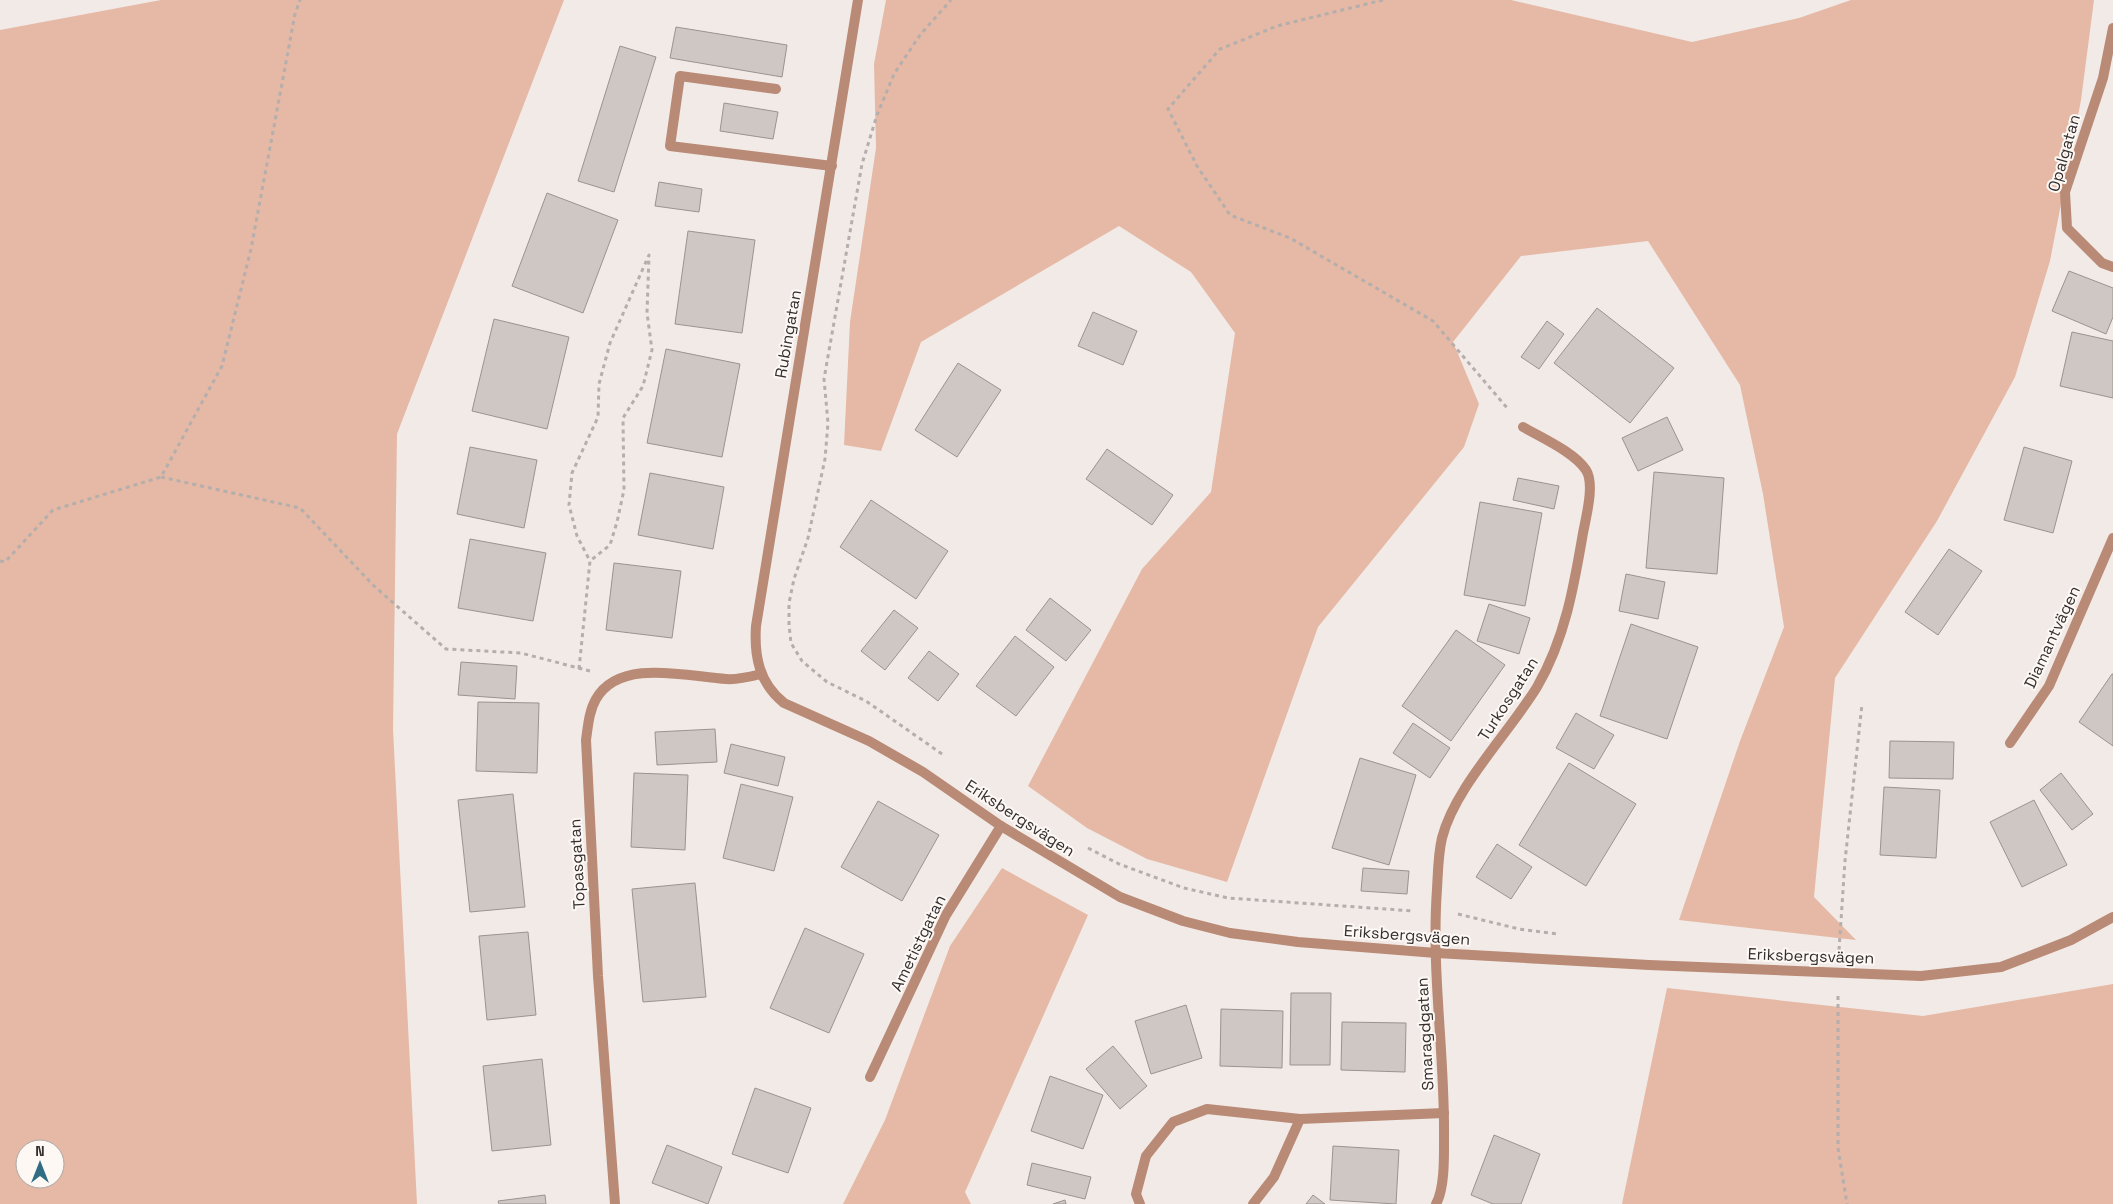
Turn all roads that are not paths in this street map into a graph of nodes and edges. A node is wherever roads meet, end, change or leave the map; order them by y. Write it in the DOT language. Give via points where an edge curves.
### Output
graph roads {
  1 [pos="858,0"];
  2 [pos="2113,28"];
  3 [pos="776,89"];
  4 [pos="832,166"];
  5 [pos="2113,267"];
  6 [pos="1523,427"];
  7 [pos="2113,538"];
  8 [pos="760,674"];
  9 [pos="2010,743"];
  10 [pos="1002,826"];
  11 [pos="2113,917"];
  12 [pos="1436,953"];
  13 [pos="870,1077"];
  14 [pos="1444,1113"];
  15 [pos="1300,1119"];
  16 [pos="615,1204"];
  17 [pos="1140,1204"];
  18 [pos="1252,1204"];
  19 [pos="1436,1204"];
  1 -- 4 [label="street, Rubingatan"];
  2 -- 5 [label="street, Opalgatan" via="2103,78 2065,192 2067,228 2102,263"];
  3 -- 4 [label="street" via="680,76 670,146"];
  4 -- 8 [label="street, Rubingatan" via="756,626 754,645"];
  6 -- 12 [label="street, Turkosgatan" via="1582,464 1588,472 1590,493 1573,591 1552,658 1540,681 1456,804 1442,838 1435,911"];
  7 -- 9 [label="street, Diamantvägen" via="2049,686"];
  8 -- 10 [label="street, Eriksbergsvägen" via="773,694 784,702 869,742 923,772"];
  8 -- 16 [label="street, Topasgatan" via="742,679 648,672 625,677 609,684 596,698 589,717 586,740 598,976"];
  10 -- 12 [label="street, Eriksbergsvägen" via="1120,897 1183,921 1230,933 1298,942"];
  10 -- 13 [label="street, Ametistgatan" via="946,915"];
  11 -- 12 [label="street, Eriksbergsvägen" via="2072,940 2001,967 1922,976"];
  12 -- 14 [label="street, Smaragdgatan"];
  14 -- 15 [label="street, Smaragdgatan"];
  14 -- 19 [label="street, Smaragdgatan" via="1443,1169"];
  15 -- 17 [label="street, Smaragdgatan" via="1207,1109 1173,1122 1146,1156 1136,1194"];
  15 -- 18 [label="street" via="1274,1177"];
}
